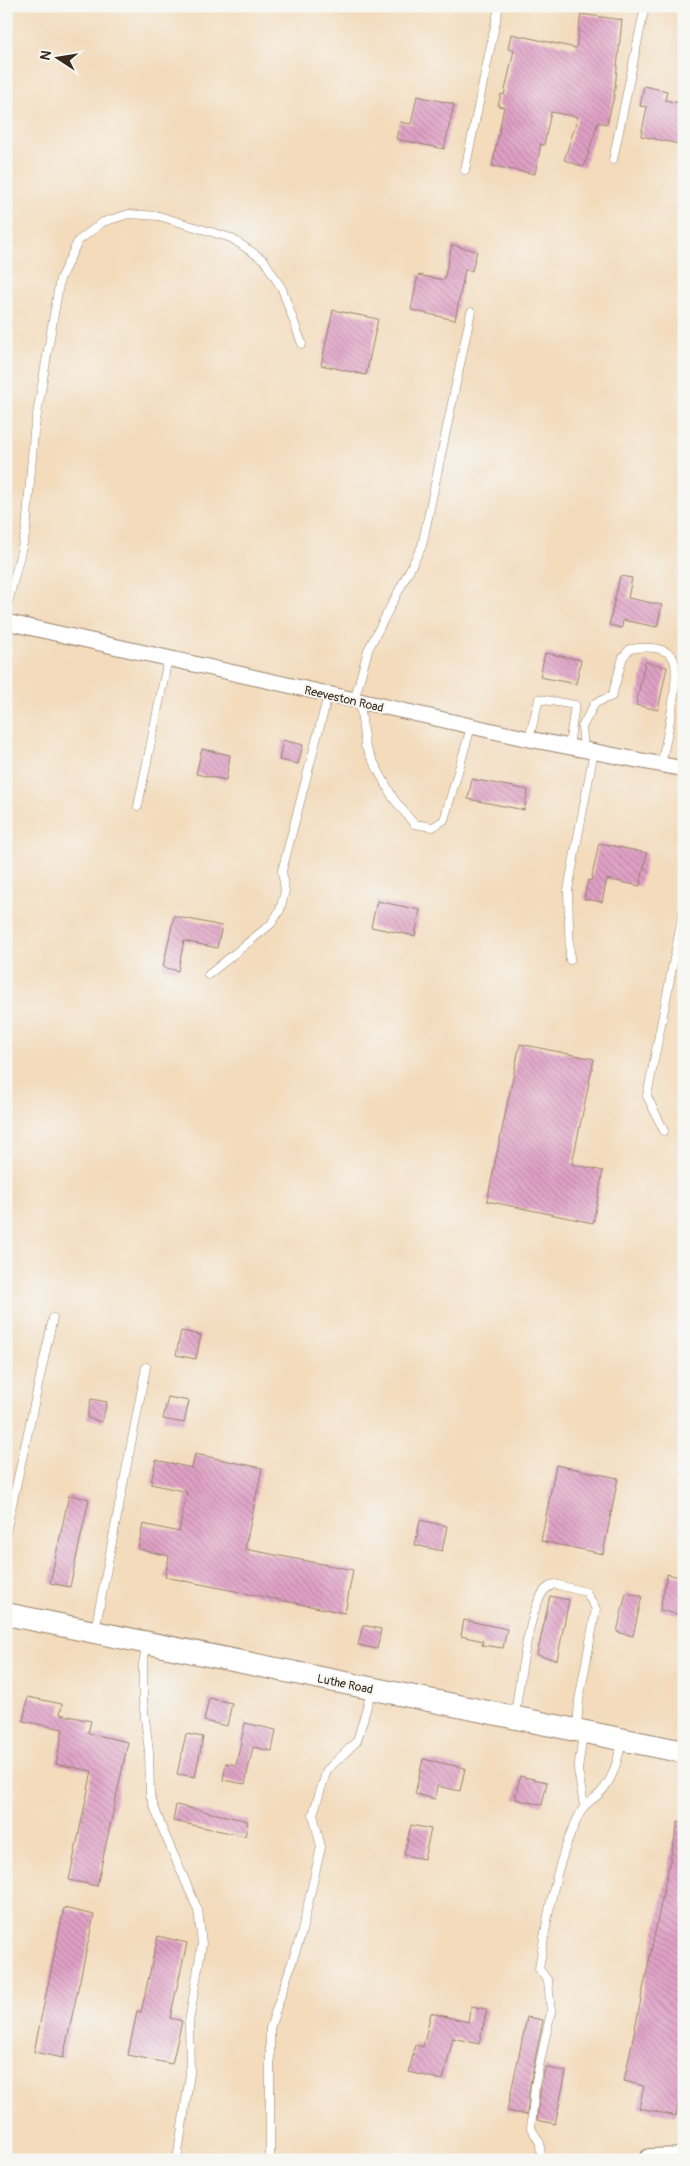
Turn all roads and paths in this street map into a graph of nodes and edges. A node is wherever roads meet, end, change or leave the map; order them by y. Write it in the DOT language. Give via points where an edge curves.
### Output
graph roads {
  1 [pos="500,6"];
  2 [pos="645,6"];
  3 [pos="613,160"];
  4 [pos="465,170"];
  5 [pos="472,312"];
  6 [pos="302,344"];
  7 [pos="6,611"];
  8 [pos="6,622"];
  9 [pos="168,659"];
  10 [pos="328,695"];
  11 [pos="357,702"];
  12 [pos="471,727"];
  13 [pos="529,739"];
  14 [pos="569,746"];
  15 [pos="589,750"];
  16 [pos="661,765"];
  17 [pos="684,769"];
  18 [pos="138,806"];
  19 [pos="684,908"];
  20 [pos="570,960"];
  21 [pos="208,975"];
  22 [pos="664,1131"];
  23 [pos="53,1318"];
  24 [pos="146,1367"];
  25 [pos="6,1532"];
  26 [pos="6,1614"];
  27 [pos="95,1632"];
  28 [pos="146,1643"];
  29 [pos="372,1689"];
  30 [pos="515,1718"];
  31 [pos="580,1731"];
  32 [pos="622,1740"];
  33 [pos="684,1752"];
  34 [pos="584,1806"];
  35 [pos="684,2159"];
  36 [pos="177,2160"];
  37 [pos="270,2160"];
  38 [pos="542,2160"];
  39 [pos="650,2160"];
  1 -- 4 [label="lane"];
  2 -- 3 [label="lane"];
  5 -- 11 [label="lane" via="422,546 368,650"];
  6 -- 7 [label="lane" via="282,289 264,260 231,238 159,216 129,214 103,222 78,241 60,279 34,432 26,531"];
  8 -- 9 [label="street, Reeveston Road"];
  9 -- 10 [label="street, Reeveston Road"];
  9 -- 18 [label="lane"];
  10 -- 11 [label="street, Reeveston Road"];
  10 -- 21 [label="lane" via="282,871 284,891 280,910 271,924"];
  11 -- 12 [label="street, Reeveston Road"];
  11 -- 12 [label="lane" via="365,746 393,798 414,824 433,827 444,820"];
  12 -- 13 [label="street, Reeveston Road"];
  13 -- 14 [label="street, Reeveston Road"];
  13 -- 14 [label="lane" via="539,699 574,705"];
  14 -- 15 [label="street, Reeveston Road"];
  15 -- 16 [label="street, Reeveston Road"];
  15 -- 16 [label="lane" via="582,727 595,703 612,696 623,657 630,649 649,647 666,652 673,659 675,673"];
  15 -- 20 [label="lane" via="568,890"];
  16 -- 17 [label="street, Reeveston Road"];
  19 -- 22 [label="lane" via="647,1096"];
  23 -- 25 [label="lane"];
  24 -- 27 [label="lane"];
  26 -- 27 [label="street, Luthe Road"];
  27 -- 28 [label="street, Luthe Road"];
  28 -- 29 [label="street, Luthe Road"];
  28 -- 36 [label="lane" via="143,1701 150,1795 198,1910 202,1944 189,2022 190,2074"];
  29 -- 30 [label="street, Luthe Road"];
  29 -- 37 [label="lane" via="357,1741 327,1770 313,1814 321,1848 301,1935 270,2028"];
  30 -- 31 [label="street, Luthe Road"];
  30 -- 31 [label="lane" via="534,1613 544,1591 554,1584 586,1592 596,1609 579,1700"];
  31 -- 32 [label="street, Luthe Road"];
  31 -- 34 [label="lane" via="578,1770"];
  32 -- 33 [label="street, Luthe Road"];
  32 -- 34 [label="lane" via="612,1779"];
  34 -- 38 [label="lane" via="564,1854 551,1899 539,1969 548,1981 551,2012 535,2085 531,2128 540,2143"];
  35 -- 39 [label="street"];
}
